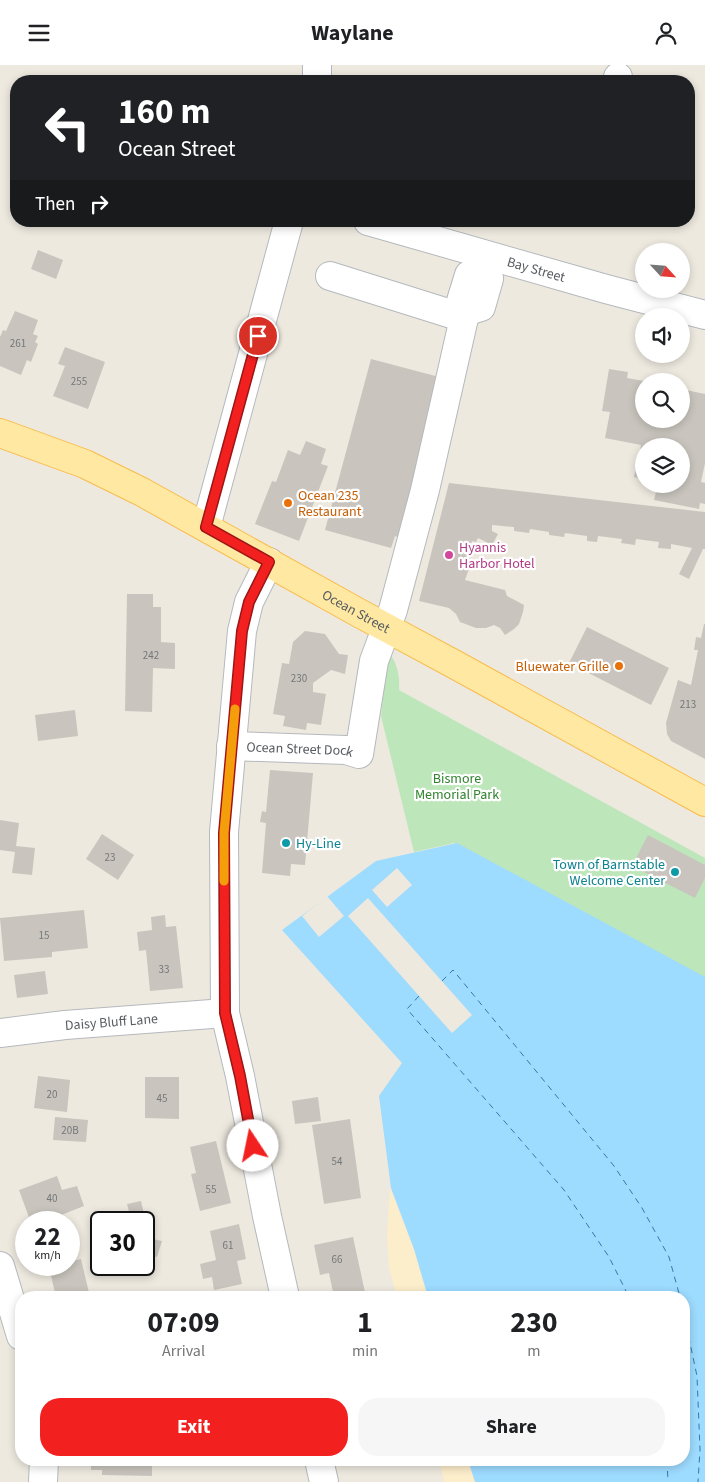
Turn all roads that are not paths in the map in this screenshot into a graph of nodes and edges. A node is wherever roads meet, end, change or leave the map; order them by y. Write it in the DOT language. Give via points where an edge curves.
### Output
graph roads {
  1 [pos="287,227"];
  2 [pos="385,227"];
  3 [pos="482,262"];
  4 [pos="330,276"];
  5 [pos="465,315"];
  6 [pos="705,315"];
  7 [pos="0,433"];
  8 [pos="206,527"];
  9 [pos="269,562"];
  10 [pos="386,628"];
  11 [pos="231,746"];
  12 [pos="705,802"];
  13 [pos="225,1013"];
  14 [pos="0,1033"];
  15 [pos="0,1266"];
  16 [pos="284,1291"];
  17 [pos="15,1316"];
  18 [pos="44,1466"];
  19 [pos="320,1466"];
  20 [pos="44,1482"];
  21 [pos="324,1482"];
  1 -- 8 [label="street"];
  2 -- 3 [label="street, Bay Street"];
  3 -- 5 [label="street" via="489,279 481,307"];
  3 -- 6 [label="street, Bay Street"];
  4 -- 5 [label="street"];
  5 -- 10 [label="street" via="437,441"];
  7 -- 8 [label="main road, Ocean Street" via="114,477"];
  8 -- 9 [label="main road, Ocean Street"];
  9 -- 10 [label="main road, Ocean Street"];
  9 -- 11 [label="street" via="245,616"];
  10 -- 11 [label="street, Ocean Street Dock" via="374,661 359,754 346,750"];
  10 -- 12 [label="main road, Ocean Street"];
  11 -- 13 [label="street" via="224,833"];
  13 -- 14 [label="street, Daisy Bluff Lane"];
  13 -- 16 [label="street"];
  15 -- 17 [label="street"];
  18 -- 20 [label="street"];
  19 -- 21 [label="street"];
}
